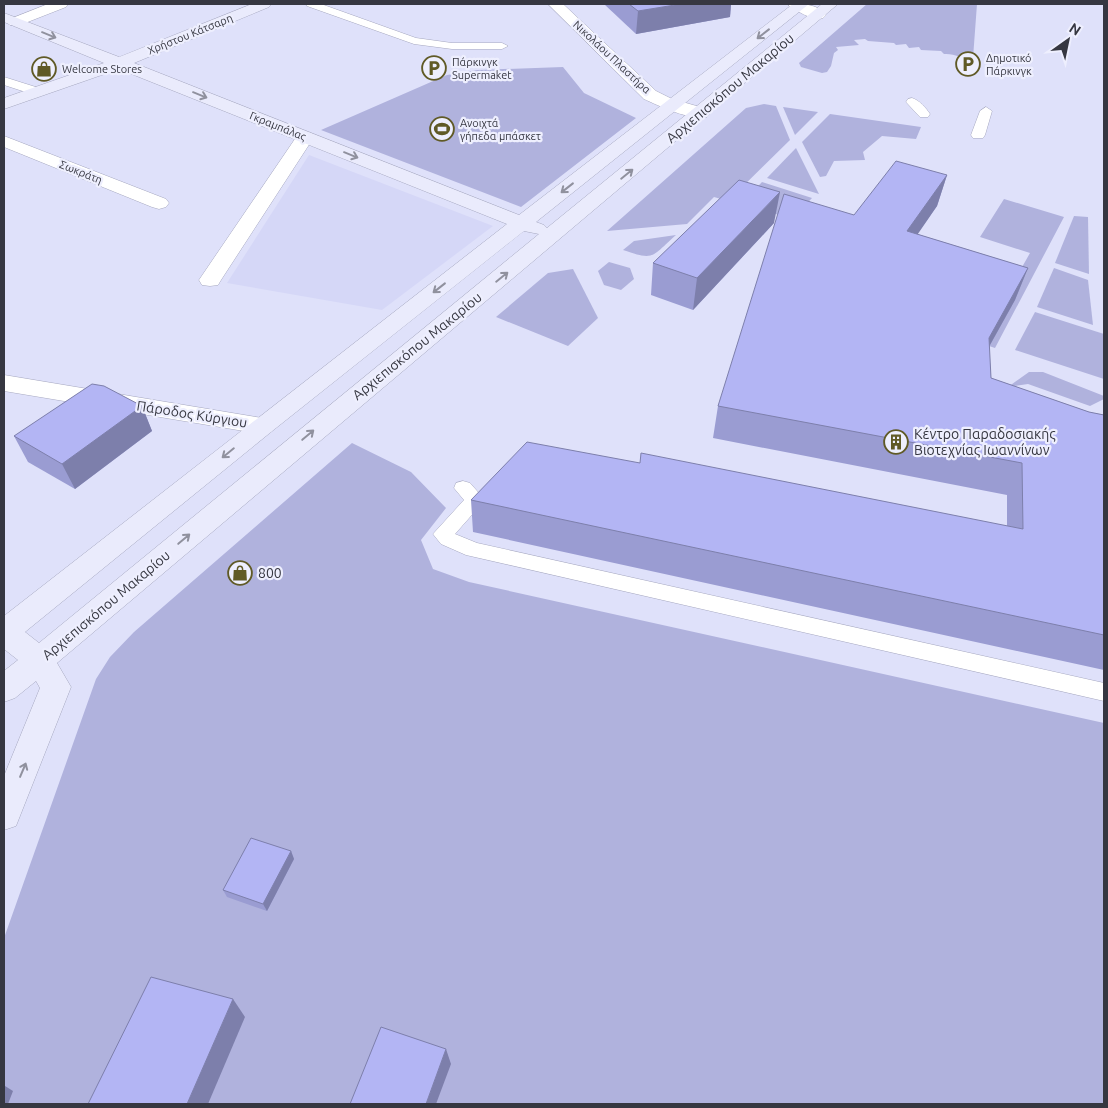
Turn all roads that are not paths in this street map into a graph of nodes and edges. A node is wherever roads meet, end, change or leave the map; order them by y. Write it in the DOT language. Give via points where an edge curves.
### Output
graph roads {
  1 [pos="60,4"];
  2 [pos="264,4"];
  3 [pos="311,4"];
  4 [pos="555,4"];
  5 [pos="809,6"];
  6 [pos="10,19"];
  7 [pos="502,46"];
  8 [pos="119,63"];
  9 [pos="4,81"];
  10 [pos="38,92"];
  11 [pos="912,102"];
  12 [pos="4,104"];
  13 [pos="672,105"];
  14 [pos="986,111"];
  15 [pos="701,113"];
  16 [pos="924,114"];
  17 [pos="978,135"];
  18 [pos="305,137"];
  19 [pos="4,141"];
  20 [pos="159,203"];
  21 [pos="522,223"];
  22 [pos="552,235"];
  23 [pos="210,280"];
  24 [pos="4,383"];
  25 [pos="262,426"];
  26 [pos="462,488"];
  27 [pos="4,632"];
  28 [pos="39,660"];
  29 [pos="4,689"];
  30 [pos="1104,692"];
  31 [pos="4,815"];
  1 -- 6 [label="street"];
  2 -- 8 [label="main road, Χρήστου Κάτσαρη"];
  3 -- 7 [label="lane" via="414,41 452,46"];
  4 -- 13 [label="street, Νικολάου Πλαστήρα" via="650,95"];
  5 -- 13 [label="main road, Αρχιεπισκόπου Μακαρίου, one-way"];
  5 -- 15 [label="main road, Αρχιεπισκόπου Μακαρίου"];
  6 -- 8 [label="main road, Γκραμπάλας, one-way"];
  8 -- 10 [label="main road, Χρήστου Κάτσαρη"];
  8 -- 18 [label="main road, Γκραμπάλας, one-way"];
  9 -- 10 [label="lane"];
  10 -- 12 [label="main road, Χρήστου Κάτσαρη"];
  11 -- 16 [label="lane"];
  13 -- 15 [label="street, Νικολάου Πλαστήρα"];
  13 -- 21 [label="main road, Αρχιεπισκόπου Μακαρίου, one-way"];
  14 -- 17 [label="lane"];
  22 -- 15 [label="main road, Αρχιεπισκόπου Μακαρίου, one-way"];
  18 -- 21 [label="main road, Γκραμπάλας, one-way"];
  18 -- 23 [label="street"];
  19 -- 20 [label="street, Σωκράτη"];
  21 -- 22 [label="main road, Γκραμπάλας"];
  21 -- 25 [label="main road, Αρχιεπισκόπου Μακαρίου, one-way"];
  28 -- 22 [label="main road, Αρχιεπισκόπου Μακαρίου, one-way"];
  24 -- 25 [label="street, Πάροδος Κύργιου"];
  25 -- 27 [label="main road, Αρχιεπισκόπου Μακαρίου, one-way"];
  26 -- 30 [label="lane" via="474,500 443,534 473,550"];
  27 -- 28 [label="main road"];
  28 -- 29 [label="main road, Αρχιεπισκόπου Μακαρίου"];
  31 -- 28 [label="main road, one-way" via="55,692 54,681"];
}
